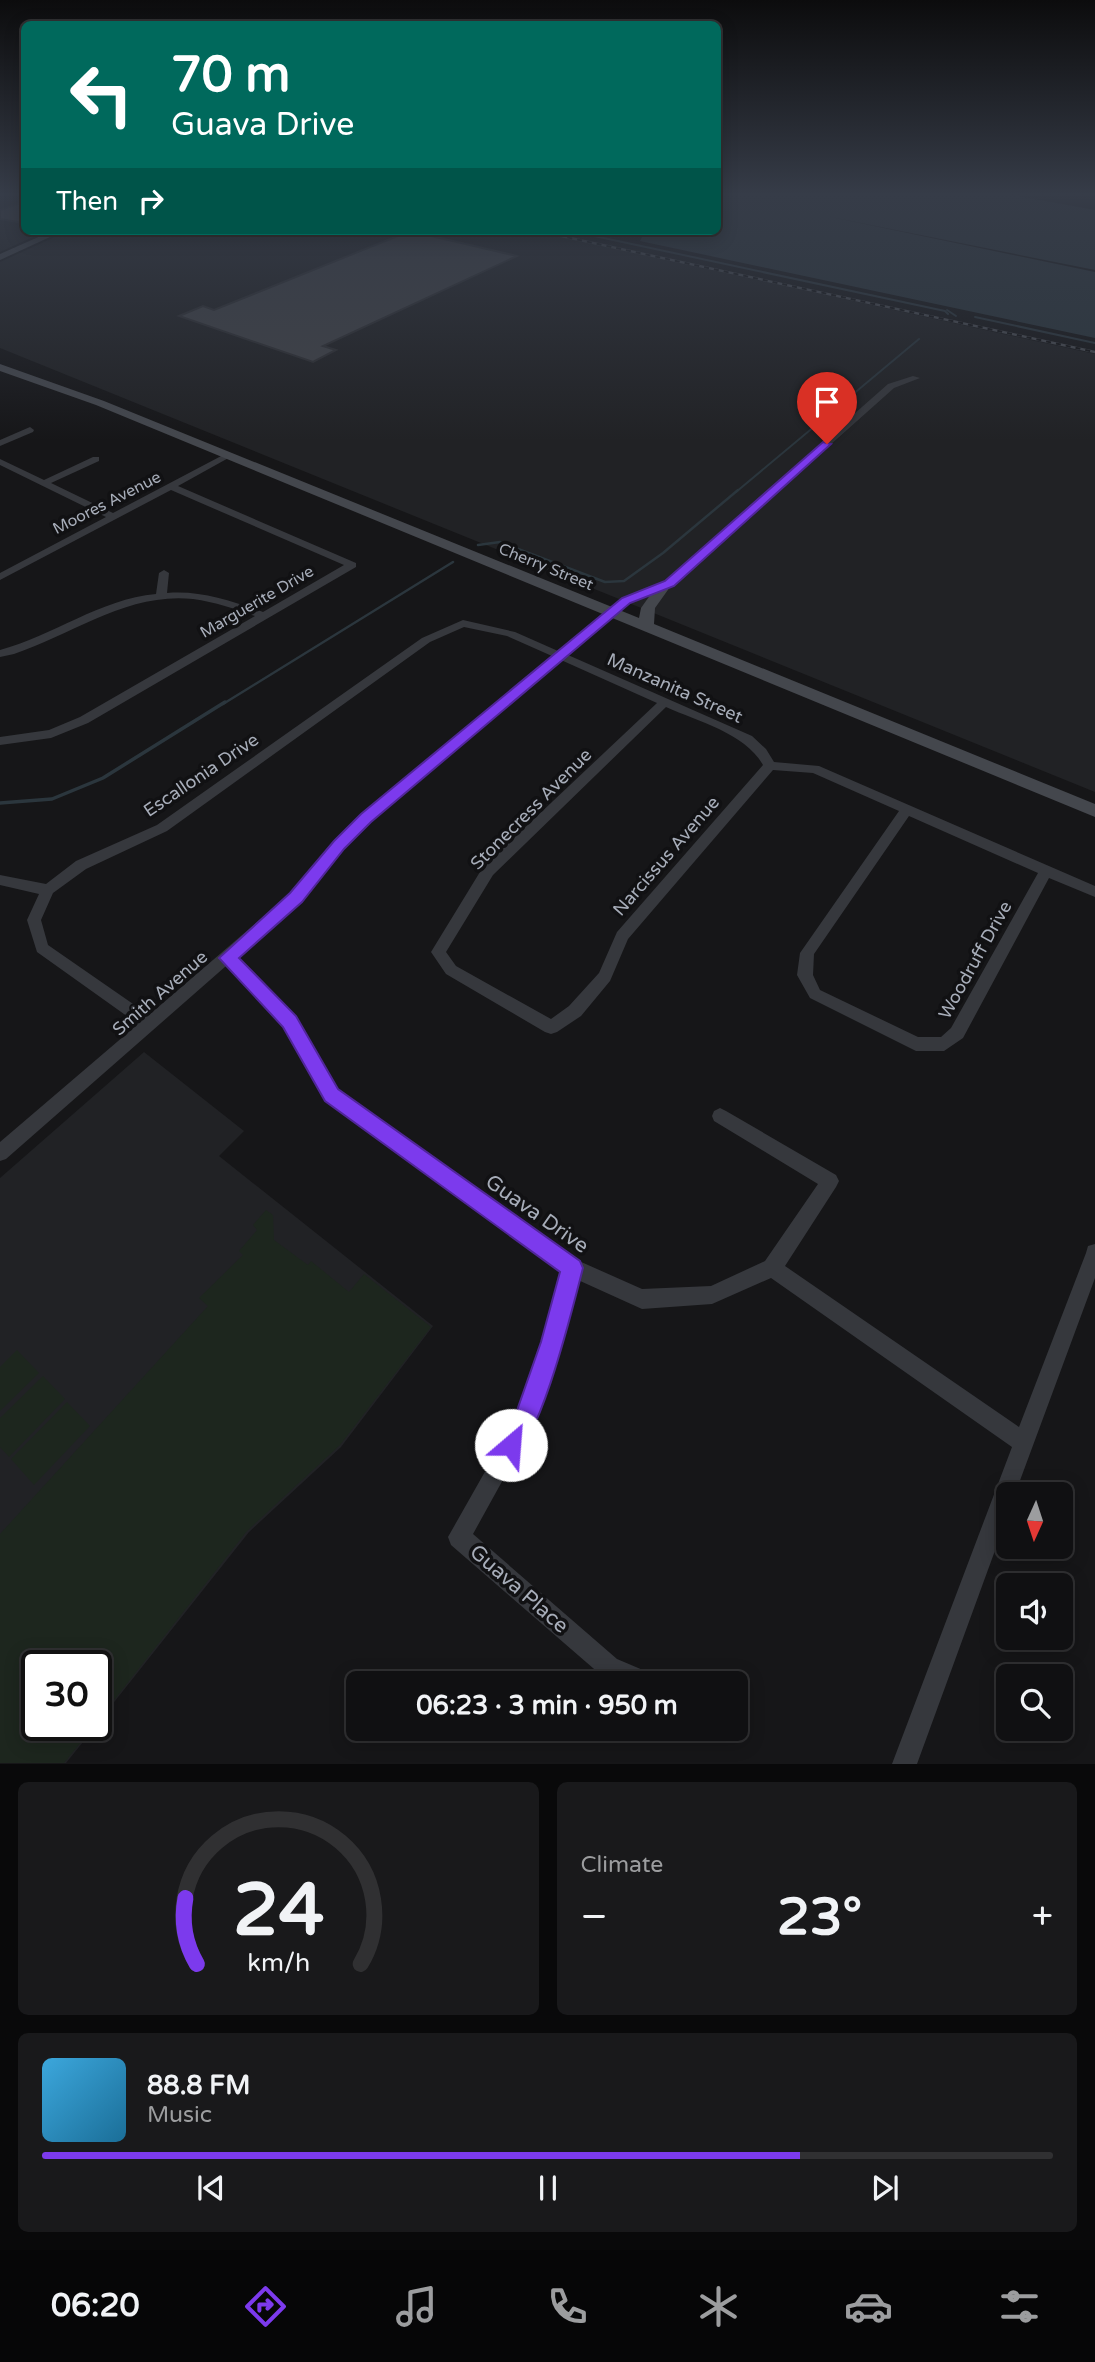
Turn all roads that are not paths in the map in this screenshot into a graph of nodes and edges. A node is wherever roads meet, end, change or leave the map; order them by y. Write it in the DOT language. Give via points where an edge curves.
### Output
graph roads {
  1 [pos="0,356"];
  2 [pos="0,367"];
  3 [pos="916,378"];
  4 [pos="100,403"];
  5 [pos="30,430"];
  6 [pos="0,443"];
  7 [pos="228,456"];
  8 [pos="96,459"];
  9 [pos="0,462"];
  10 [pos="45,483"];
  11 [pos="172,487"];
  12 [pos="114,517"];
  13 [pos="164,573"];
  14 [pos="0,576"];
  15 [pos="663,587"];
  16 [pos="161,596"];
  17 [pos="610,613"];
  18 [pos="265,615"];
  19 [pos="463,623"];
  20 [pos="646,627"];
  21 [pos="0,654"];
  22 [pos="558,656"];
  23 [pos="663,704"];
  24 [pos="0,741"];
  25 [pos="770,766"];
  26 [pos="907,809"];
  27 [pos="1095,811"];
  28 [pos="1046,871"];
  29 [pos="0,880"];
  30 [pos="48,890"];
  31 [pos="1095,892"];
  32 [pos="439,952"];
  33 [pos="228,958"];
  34 [pos="150,1024"];
  35 [pos="720,1116"];
  36 [pos="0,1153"];
  37 [pos="1095,1253"];
  38 [pos="572,1268"];
  39 [pos="772,1268"];
  40 [pos="1024,1443"];
  41 [pos="618,1671"];
  42 [pos="904,1763"];
  1 -- 4 [label="street, Cherry Street"];
  2 -- 4 [label="street, Cherry Street"];
  3 -- 15 [label="street, Smith Avenue" via="891,386"];
  4 -- 7 [label="street, Cherry Street"];
  5 -- 6 [label="street"];
  7 -- 11 [label="street, Moores Avenue"];
  7 -- 17 [label="street, Cherry Street"];
  8 -- 10 [label="street"];
  9 -- 10 [label="street"];
  10 -- 12 [label="street"];
  11 -- 12 [label="street, Moores Avenue"];
  11 -- 18 [label="street, Marguerite Drive" via="352,565"];
  12 -- 14 [label="street, Moores Avenue"];
  13 -- 16 [label="street"];
  15 -- 17 [label="street, Smith Avenue" via="626,600"];
  15 -- 20 [label="street" via="648,608"];
  16 -- 18 [label="street" via="198,595"];
  16 -- 21 [label="street" via="118,605 26,648"];
  17 -- 20 [label="street, Cherry Street"];
  17 -- 22 [label="street, Smith Avenue"];
  18 -- 24 [label="street, Marguerite Drive" via="84,720 51,733"];
  19 -- 22 [label="street, Manzanita Street" via="511,634"];
  19 -- 30 [label="street, Escallonia Drive" via="426,640 162,828 81,865"];
  20 -- 27 [label="street, Cherry Street"];
  22 -- 23 [label="street, Manzanita Street"];
  22 -- 33 [label="street, Smith Avenue" via="366,818 296,897"];
  23 -- 25 [label="street, Manzanita Street" via="748,739"];
  23 -- 32 [label="street, Stonecress Avenue" via="488,871"];
  25 -- 26 [label="street" via="816,769"];
  25 -- 32 [label="street, Narcissus Avenue" via="622,936 605,977 575,1011 551,1027 451,970"];
  26 -- 28 [label="street"];
  26 -- 28 [label="street, Woodruff Drive" via="807,953 804,975 815,994 916,1044 944,1044 957,1033"];
  28 -- 31 [label="street"];
  29 -- 30 [label="street"];
  30 -- 34 [label="street, Escallonia Drive" via="34,920 42,948"];
  33 -- 34 [label="street, Smith Avenue"];
  33 -- 38 [label="street, Guava Drive" via="290,1021 331,1095"];
  34 -- 36 [label="street, Smith Avenue"];
  35 -- 39 [label="street" via="830,1181"];
  37 -- 40 [label="street"];
  38 -- 39 [label="street, Guava Drive" via="642,1299 712,1294"];
  38 -- 41 [label="street, Guava Place" via="524,1422 459,1537"];
  39 -- 40 [label="street"];
  40 -- 42 [label="street"];
}
